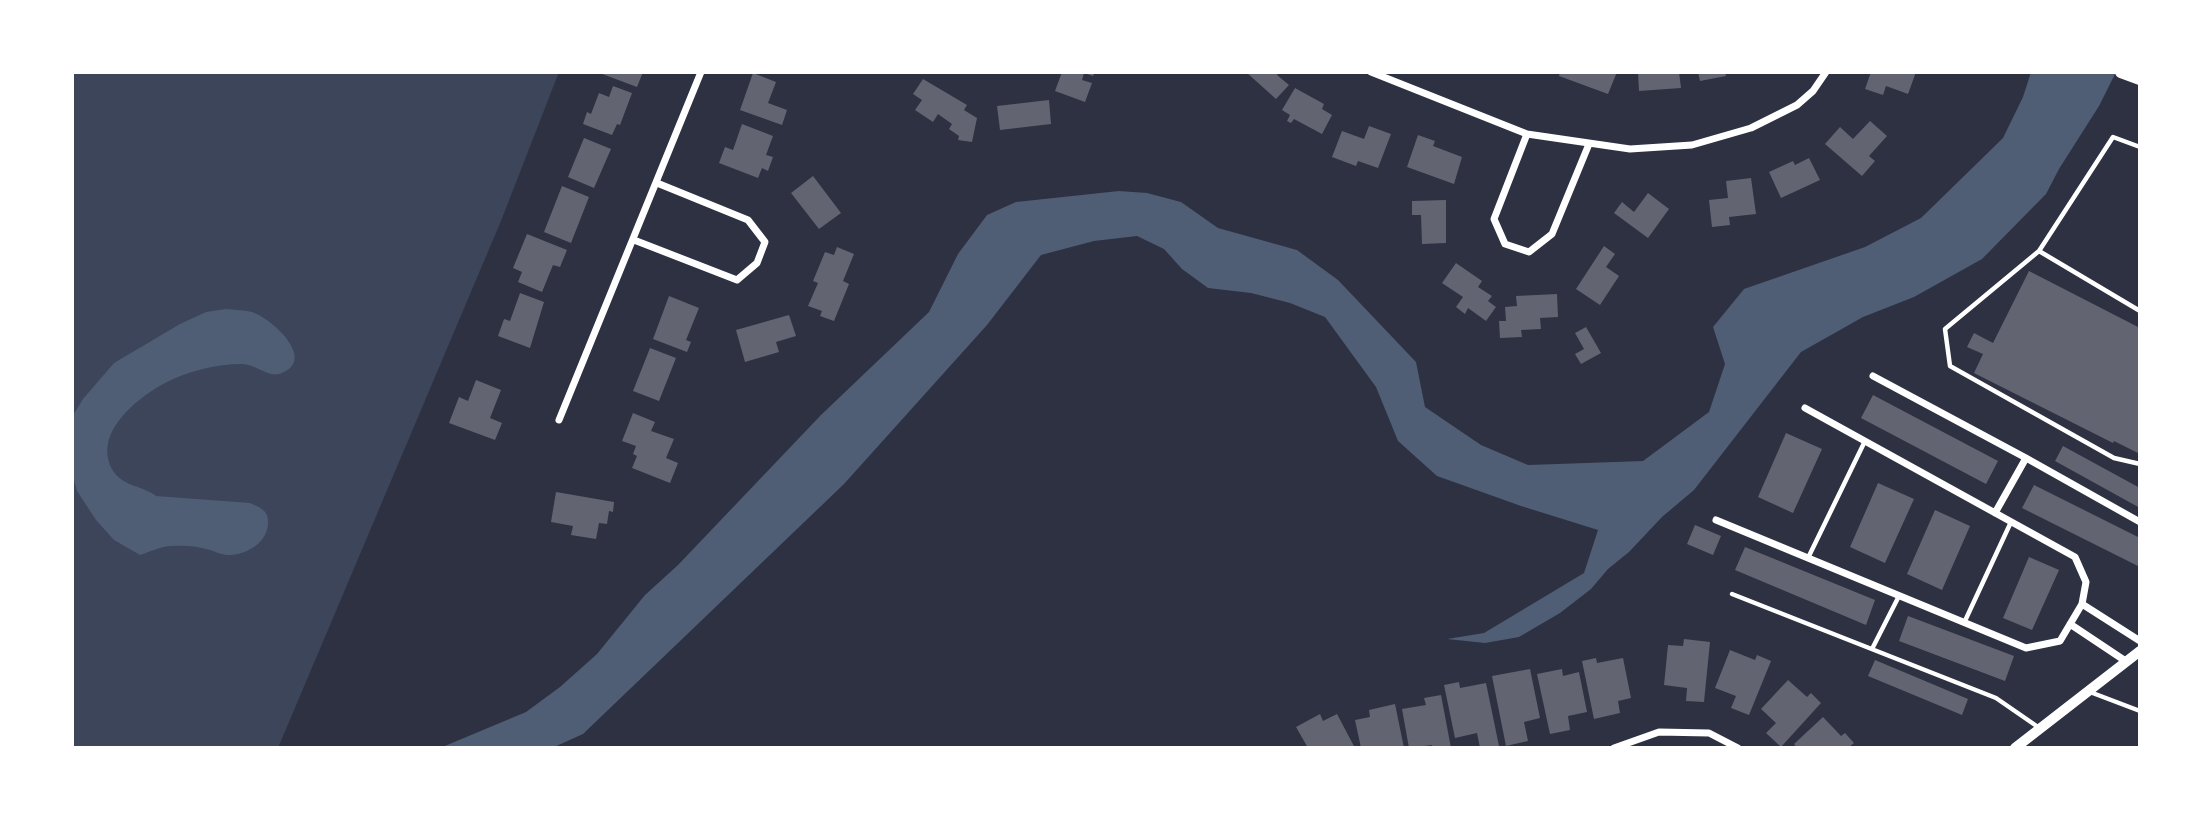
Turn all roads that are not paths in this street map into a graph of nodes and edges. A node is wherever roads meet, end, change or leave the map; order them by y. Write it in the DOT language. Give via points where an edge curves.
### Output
graph roads {
  1 [pos="701,72"];
  2 [pos="1371,72"];
  3 [pos="1826,72"];
  4 [pos="2121,72"];
  5 [pos="2138,78"];
  6 [pos="1527,134"];
  7 [pos="1589,144"];
  8 [pos="2140,147"];
  9 [pos="657,183"];
  10 [pos="634,240"];
  11 [pos="2039,251"];
  12 [pos="2140,311"];
  13 [pos="1873,376"];
  14 [pos="1805,408"];
  15 [pos="559,420"];
  16 [pos="1865,441"];
  17 [pos="2026,458"];
  18 [pos="2140,464"];
  19 [pos="1995,513"];
  20 [pos="1716,520"];
  21 [pos="2011,522"];
  22 [pos="2140,522"];
  23 [pos="1808,558"];
  24 [pos="1732,594"];
  25 [pos="1899,596"];
  26 [pos="2082,604"];
  27 [pos="1964,623"];
  28 [pos="2070,624"];
  29 [pos="2140,641"];
  30 [pos="1872,649"];
  31 [pos="2140,651"];
  32 [pos="2127,662"];
  33 [pos="2090,692"];
  34 [pos="2140,711"];
  35 [pos="2040,729"];
  36 [pos="1614,748"];
  37 [pos="1738,748"];
  38 [pos="2015,748"];
  1 -- 9 [label="street"];
  2 -- 6 [label="street"];
  3 -- 7 [label="street" via="1797,105 1722,138 1661,148"];
  4 -- 5 [label="main road"];
  6 -- 7 [label="street"];
  6 -- 7 [label="street" via="1494,219 1505,244 1529,252 1552,234"];
  8 -- 11 [label="lane" via="2113,137"];
  9 -- 10 [label="street"];
  9 -- 10 [label="street" via="748,220 765,242 757,263 737,279"];
  10 -- 15 [label="street"];
  11 -- 12 [label="lane"];
  11 -- 18 [label="lane" via="1945,329 1950,366 2114,458"];
  13 -- 17 [label="street"];
  14 -- 16 [label="street"];
  16 -- 19 [label="street"];
  16 -- 23 [label="lane"];
  17 -- 19 [label="street"];
  17 -- 22 [label="street"];
  19 -- 21 [label="street"];
  20 -- 23 [label="street"];
  21 -- 26 [label="street" via="2075,557 2086,582"];
  21 -- 27 [label="lane"];
  23 -- 25 [label="street"];
  24 -- 30 [label="lane"];
  25 -- 27 [label="street"];
  25 -- 30 [label="lane"];
  26 -- 28 [label="street"];
  26 -- 29 [label="street"];
  27 -- 28 [label="street" via="2026,648 2060,641"];
  28 -- 32 [label="street"];
  30 -- 35 [label="lane" via="1996,698"];
  31 -- 32 [label="street"];
  32 -- 33 [label="street"];
  33 -- 34 [label="lane"];
  33 -- 35 [label="street"];
  35 -- 38 [label="street"];
  36 -- 37 [label="street" via="1659,732 1709,733"];
}
